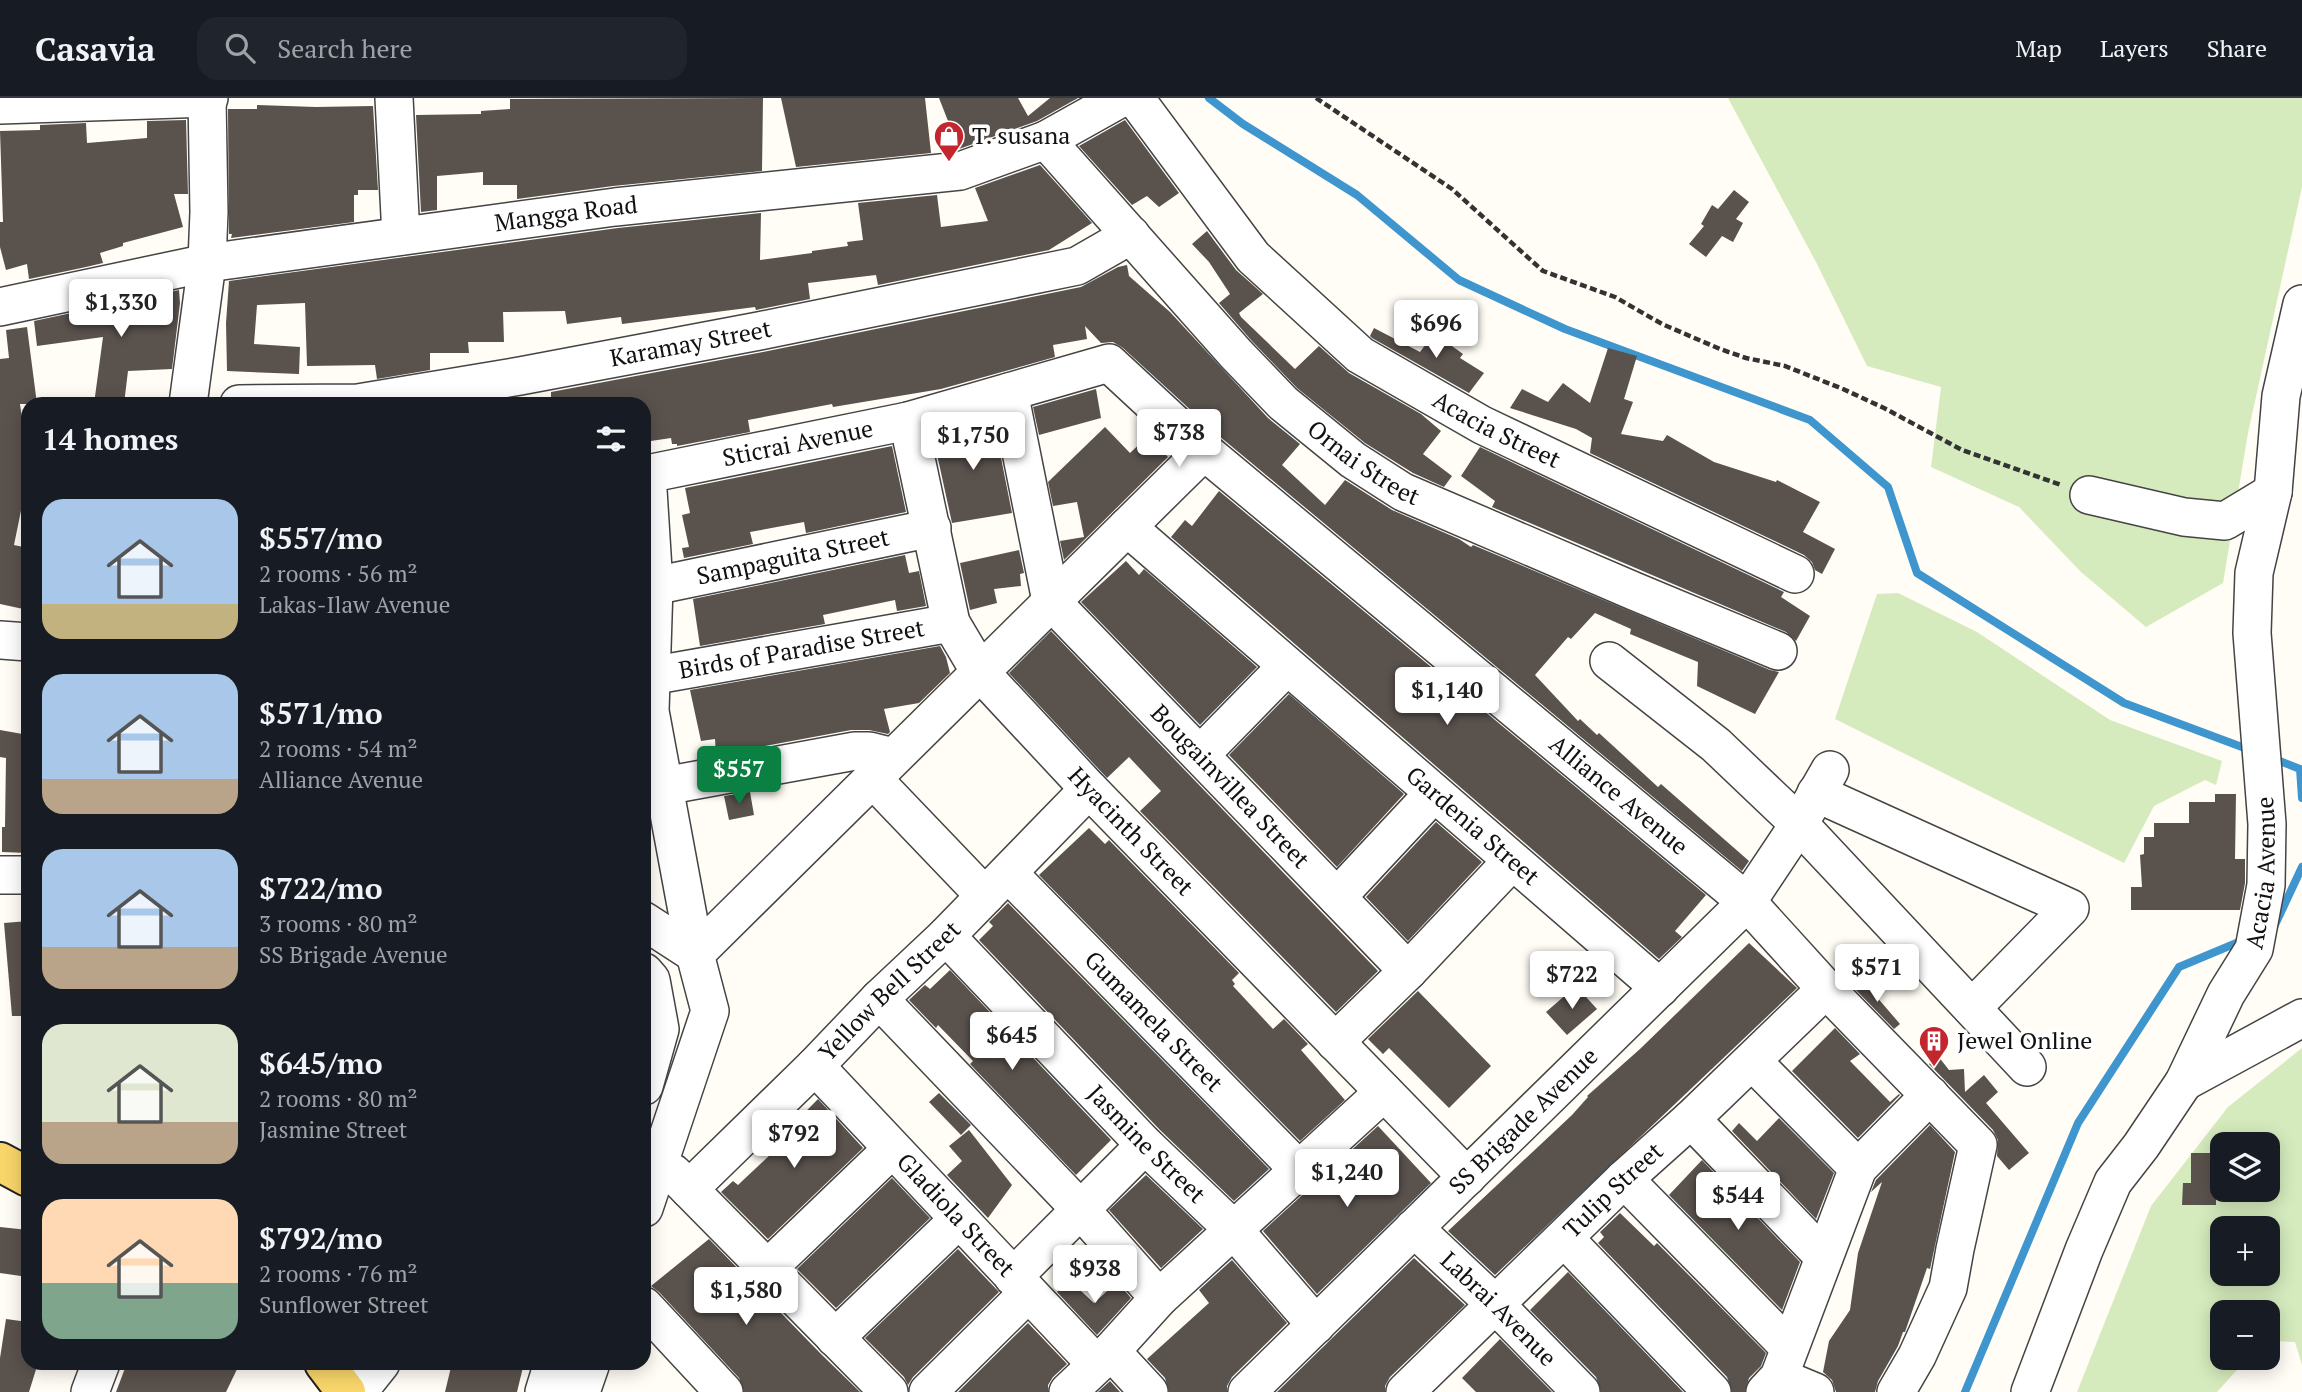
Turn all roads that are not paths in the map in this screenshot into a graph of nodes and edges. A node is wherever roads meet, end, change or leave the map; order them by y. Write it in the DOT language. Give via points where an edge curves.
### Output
graph roads {
  1 [pos="208,98"];
  2 [pos="394,98"];
  3 [pos="1121,98"];
  4 [pos="1135,98"];
  5 [pos="4,102"];
  6 [pos="1046,140"];
  7 [pos="1130,235"];
  8 [pos="401,236"];
  9 [pos="207,263"];
  10 [pos="2302,304"];
  11 [pos="0,306"];
  12 [pos="1109,363"];
  13 [pos="521,390"];
  14 [pos="1009,392"];
  15 [pos="189,397"];
  16 [pos="433,397"];
  17 [pos="908,421"];
  18 [pos="1204,451"];
  19 [pos="651,473"];
  20 [pos="2090,495"];
  21 [pos="2287,500"];
  22 [pos="1127,527"];
  23 [pos="932,528"];
  24 [pos="1795,574"];
  25 [pos="1051,601"];
  26 [pos="651,602"];
  27 [pos="951,623"];
  28 [pos="0,640"];
  29 [pos="21,642"];
  30 [pos="1778,651"];
  31 [pos="1609,661"];
  32 [pos="1287,666"];
  33 [pos="980,672"];
  34 [pos="651,699"];
  35 [pos="651,716"];
  36 [pos="1200,755"];
  37 [pos="883,767"];
  38 [pos="664,786"];
  39 [pos="1089,789"];
  40 [pos="1434,793"];
  41 [pos="1815,796"];
  42 [pos="1512,861"];
  43 [pos="0,875"];
  44 [pos="21,875"];
  45 [pos="997,884"];
  46 [pos="1337,897"];
  47 [pos="1747,902"];
  48 [pos="651,926"];
  49 [pos="946,936"];
  50 [pos="695,954"];
  51 [pos="1408,971"];
  52 [pos="651,980"];
  53 [pos="1660,988"];
  54 [pos="1826,989"];
  55 [pos="879,999"];
  56 [pos="1972,1008"];
  57 [pos="2302,1018"];
  58 [pos="1335,1042"];
  59 [pos="651,1061"];
  60 [pos="1752,1061"];
  61 [pos="815,1066"];
  62 [pos="2027,1067"];
  63 [pos="2184,1082"];
  64 [pos="1384,1093"];
  65 [pos="1930,1095"];
  66 [pos="1691,1119"];
  67 [pos="1145,1145"];
  68 [pos="891,1150"];
  69 [pos="660,1159"];
  70 [pos="0,1162"];
  71 [pos="1858,1168"];
  72 [pos="1300,1171"];
  73 [pos="21,1173"];
  74 [pos="1466,1177"];
  75 [pos="1624,1179"];
  76 [pos="651,1187"];
  77 [pos="688,1189"];
  78 [pos="1081,1210"];
  79 [pos="959,1219"];
  80 [pos="1414,1228"];
  81 [pos="1233,1229"];
  82 [pos="1564,1238"];
  83 [pos="1824,1257"];
  84 [pos="767,1269"];
  85 [pos="1020,1285"];
  86 [pos="1158,1298"];
  87 [pos="1495,1304"];
  88 [pos="651,1314"];
  89 [pos="1316,1325"];
  90 [pos="835,1338"];
  91 [pos="1103,1357"];
  92 [pos="99,1370"];
  93 [pos="329,1370"];
  94 [pos="375,1370"];
  95 [pos="552,1370"];
  96 [pos="589,1370"];
  97 [pos="1778,1372"];
  98 [pos="1564,1386"];
  99 [pos="90,1392"];
  100 [pos="346,1392"];
  101 [pos="358,1392"];
  102 [pos="544,1392"];
  103 [pos="581,1392"];
  104 [pos="724,1392"];
  105 [pos="889,1392"];
  106 [pos="928,1392"];
  107 [pos="1068,1392"];
  108 [pos="1149,1392"];
  109 [pos="1247,1392"];
  110 [pos="1405,1392"];
  111 [pos="1712,1392"];
  112 [pos="1815,1392"];
  113 [pos="1896,1392"];
  114 [pos="2030,1392"];
  1 -- 5 [label="street"];
  1 -- 9 [label="street"];
  2 -- 8 [label="street"];
  3 -- 6 [label="street, Mangga Road"];
  4 -- 24 [label="street, Acacia Street" via="1253,257 1360,355 1482,425"];
  6 -- 7 [label="street, Ornai Street"];
  6 -- 8 [label="street, Mangga Road" via="960,171 615,207"];
  7 -- 13 [label="street, Karamay Street" via="1077,266 759,331"];
  7 -- 30 [label="street, Ornai Street" via="1283,403 1353,460 1403,492"];
  8 -- 9 [label="street, Mangga Road"];
  9 -- 11 [label="street, Mangga Road"];
  9 -- 15 [label="street"];
  10 -- 21 [label="street, Acacia Avenue" via="2281,396"];
  12 -- 14 [label="street, Sticrai Avenue"];
  12 -- 18 [label="street, Alliance Avenue"];
  13 -- 16 [label="street, Karamay Street"];
  14 -- 17 [label="street, Sticrai Avenue"];
  14 -- 25 [label="street"];
  17 -- 19 [label="street, Sticrai Avenue"];
  17 -- 23 [label="street, Hyacinth Street"];
  18 -- 22 [label="street"];
  18 -- 47 [label="street, Alliance Avenue"];
  20 -- 21 [label="street" via="2184,517 2225,521"];
  21 -- 63 [label="street, Acacia Avenue" via="2254,573 2252,633 2267,824 2266,885 2254,949 2226,994"];
  22 -- 25 [label="street"];
  22 -- 32 [label="street, Gardenia Street"];
  23 -- 26 [label="street, Sampaguita Street"];
  23 -- 27 [label="street, Hyacinth Street"];
  25 -- 33 [label="street"];
  25 -- 36 [label="street, Bougainvillea Street"];
  27 -- 33 [label="street, Hyacinth Street"];
  27 -- 34 [label="street, Birds of Paradise Street"];
  28 -- 29 [label="street"];
  31 -- 41 [label="street" via="1716,745"];
  32 -- 36 [label="street"];
  32 -- 40 [label="street, Gardenia Street"];
  33 -- 37 [label="street"];
  33 -- 39 [label="street, Hyacinth Street"];
  35 -- 38 [label="street"];
  36 -- 46 [label="street, Bougainvillea Street"];
  37 -- 38 [label="street" via="869,751 855,751"];
  37 -- 45 [label="street, Gumamela Street"];
  37 -- 50 [label="street"];
  38 -- 50 [label="street"];
  39 -- 45 [label="street, Yellow Bell Street"];
  39 -- 58 [label="street, Hyacinth Street"];
  40 -- 42 [label="street, Gardenia Street"];
  40 -- 46 [label="street"];
  41 -- 47 [label="street, SS Brigade Avenue"];
  41 -- 56 [label="street"];
  41 -- 56 [label="street" via="2070,908"];
  42 -- 51 [label="street"];
  42 -- 53 [label="street, Gardenia Street"];
  43 -- 44 [label="street"];
  45 -- 49 [label="street, Yellow Bell Street"];
  45 -- 72 [label="street, Gumamela Street"];
  46 -- 51 [label="street, Bougainvillea Street"];
  47 -- 53 [label="street, SS Brigade Avenue"];
  47 -- 54 [label="street, Alliance Avenue"];
  48 -- 50 [label="street"];
  49 -- 55 [label="street, Yellow Bell Street"];
  49 -- 67 [label="street, Jasmine Street"];
  50 -- 69 [label="street" via="710,1011"];
  51 -- 58 [label="street"];
  52 -- 59 [label="street" via="660,1029"];
  53 -- 74 [label="street, SS Brigade Avenue"];
  54 -- 60 [label="street, Tulip Street"];
  54 -- 65 [label="street, Alliance Avenue"];
  55 -- 61 [label="street, Yellow Bell Street"];
  55 -- 78 [label="street"];
  56 -- 62 [label="street"];
  57 -- 63 [label="street"];
  58 -- 64 [label="street, Hyacinth Street"];
  60 -- 66 [label="street, Tulip Street"];
  60 -- 71 [label="street"];
  61 -- 68 [label="street, Gladiola Street"];
  61 -- 77 [label="street, Yellow Bell Street"];
  63 -- 114 [label="street, Acacia Avenue" via="2113,1182"];
  64 -- 72 [label="street"];
  64 -- 74 [label="street, Hyacinth Street"];
  65 -- 71 [label="street"];
  65 -- 113 [label="street, Alliance Avenue" via="1978,1145 1948,1288"];
  66 -- 75 [label="street, Tulip Street"];
  66 -- 83 [label="street"];
  67 -- 78 [label="street"];
  67 -- 81 [label="street, Jasmine Street"];
  68 -- 79 [label="street, Gladiola Street"];
  68 -- 84 [label="street"];
  69 -- 76 [label="street"];
  69 -- 77 [label="street"];
  70 -- 73 [label="main road"];
  71 -- 83 [label="street"];
  72 -- 81 [label="street"];
  74 -- 80 [label="street, SS Brigade Avenue"];
  75 -- 82 [label="street, Tulip Street"];
  75 -- 97 [label="street"];
  77 -- 84 [label="street"];
  78 -- 85 [label="street"];
  78 -- 86 [label="street"];
  79 -- 85 [label="street, Gladiola Street"];
  79 -- 90 [label="street"];
  80 -- 87 [label="street, Labrai Avenue"];
  80 -- 89 [label="street, SS Brigade Avenue"];
  81 -- 86 [label="street"];
  81 -- 89 [label="street, Jasmine Street"];
  82 -- 87 [label="street, Tulip Street"];
  82 -- 111 [label="street"];
  83 -- 97 [label="street"];
  84 -- 90 [label="street"];
  85 -- 91 [label="street, Gladiola Street"];
  85 -- 106 [label="street"];
  86 -- 91 [label="street"];
  87 -- 98 [label="street, Labrai Avenue"];
  87 -- 110 [label="street, Tulip Street"];
  88 -- 104 [label="street"];
  89 -- 109 [label="street, SS Brigade Avenue"];
  90 -- 105 [label="street"];
  91 -- 107 [label="street"];
  91 -- 108 [label="street, Gladiola Street"];
  92 -- 99 [label="street"];
  93 -- 100 [label="main road"];
  94 -- 101 [label="street"];
  95 -- 102 [label="street"];
  96 -- 103 [label="street"];
  97 -- 112 [label="street"];
}
